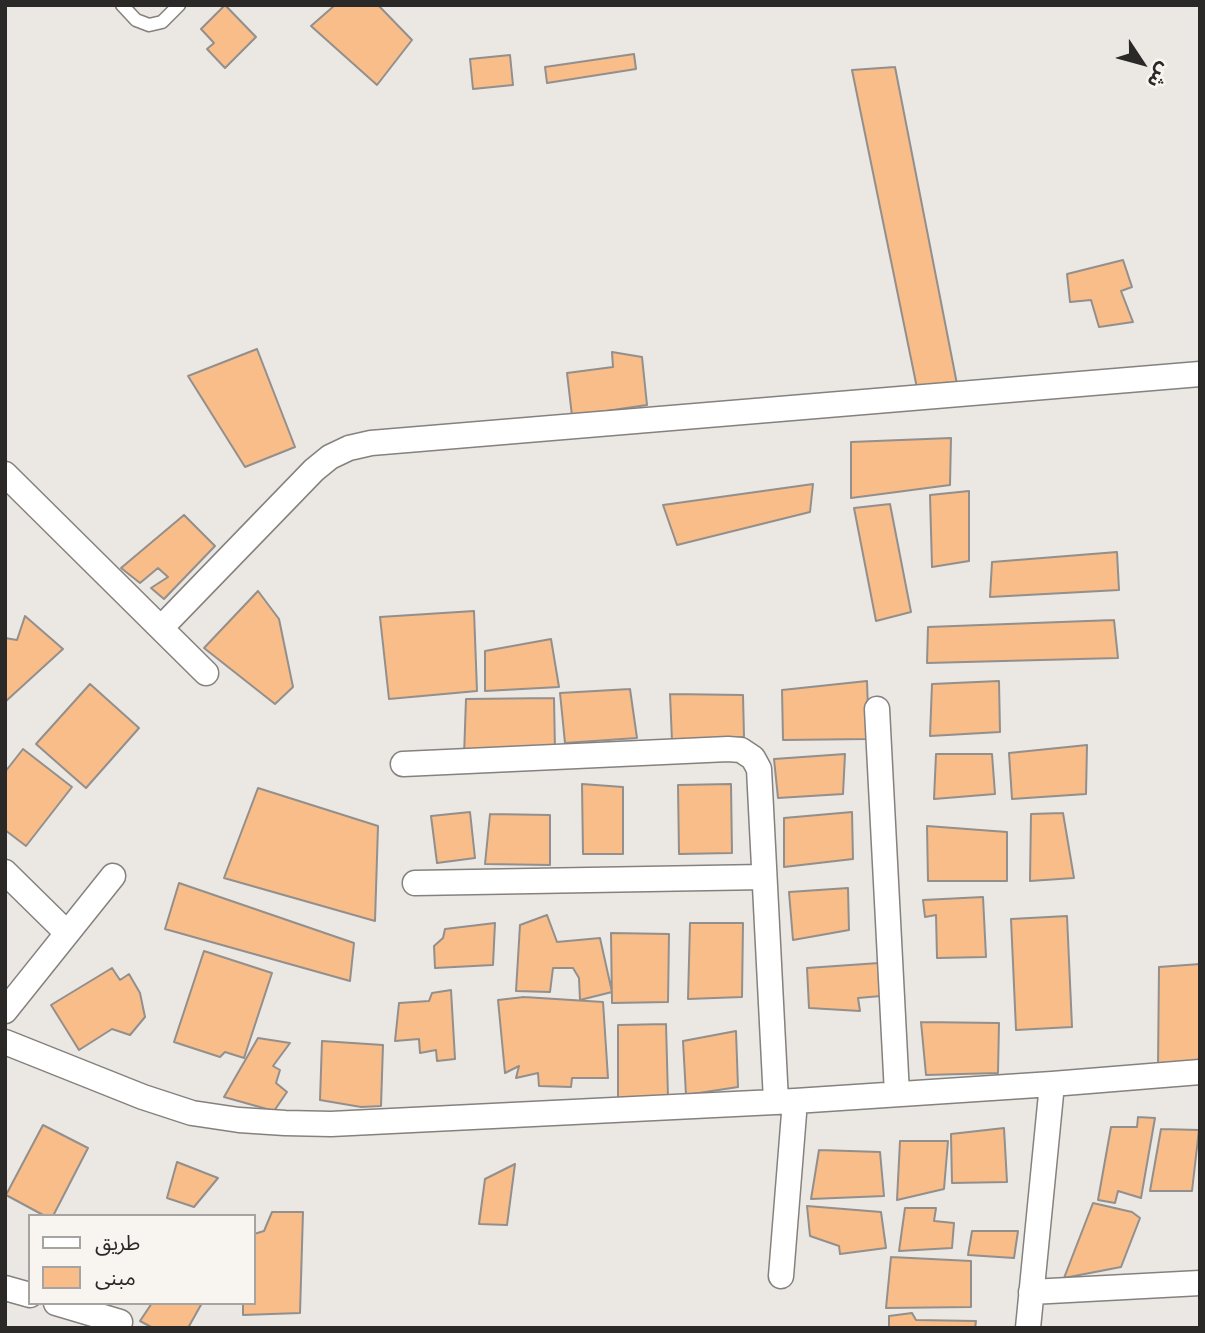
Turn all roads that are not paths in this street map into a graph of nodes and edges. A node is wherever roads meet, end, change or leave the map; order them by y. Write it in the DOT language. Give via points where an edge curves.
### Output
graph roads {
  1 [pos="122,5"];
  2 [pos="178,5"];
  3 [pos="1200,374"];
  4 [pos="5,474"];
  5 [pos="161,628"];
  6 [pos="206,673"];
  7 [pos="877,709"];
  8 [pos="403,764"];
  9 [pos="5,872"];
  10 [pos="113,876"];
  11 [pos="764,877"];
  12 [pos="415,883"];
  13 [pos="68,933"];
  14 [pos="5,1011"];
  15 [pos="5,1042"];
  16 [pos="1200,1072"];
  17 [pos="1052,1084"];
  18 [pos="897,1094"];
  19 [pos="786,1101"];
  20 [pos="781,1276"];
  21 [pos="1200,1283"];
  22 [pos="5,1288"];
  23 [pos="1031,1292"];
  24 [pos="28,1294"];
  25 [pos="63,1305"];
  26 [pos="120,1322"];
  27 [pos="1028,1328"];
  1 -- 2 [label="lane" via="136,20 149,25 162,22"];
  3 -- 5 [label="street" via="349,448 314,470"];
  4 -- 5 [label="street"];
  5 -- 6 [label="street"];
  7 -- 18 [label="street"];
  8 -- 11 [label="street" via="741,750 759,769"];
  9 -- 13 [label="street"];
  10 -- 13 [label="street"];
  11 -- 12 [label="street"];
  11 -- 19 [label="street"];
  13 -- 14 [label="street"];
  15 -- 19 [label="street" via="142,1097 192,1113 239,1120 331,1124"];
  16 -- 17 [label="street"];
  17 -- 18 [label="street"];
  17 -- 23 [label="street"];
  18 -- 19 [label="street"];
  19 -- 20 [label="street"];
  21 -- 23 [label="street"];
  22 -- 24 [label="street"];
  23 -- 27 [label="street"];
  25 -- 26 [label="street"];
}
